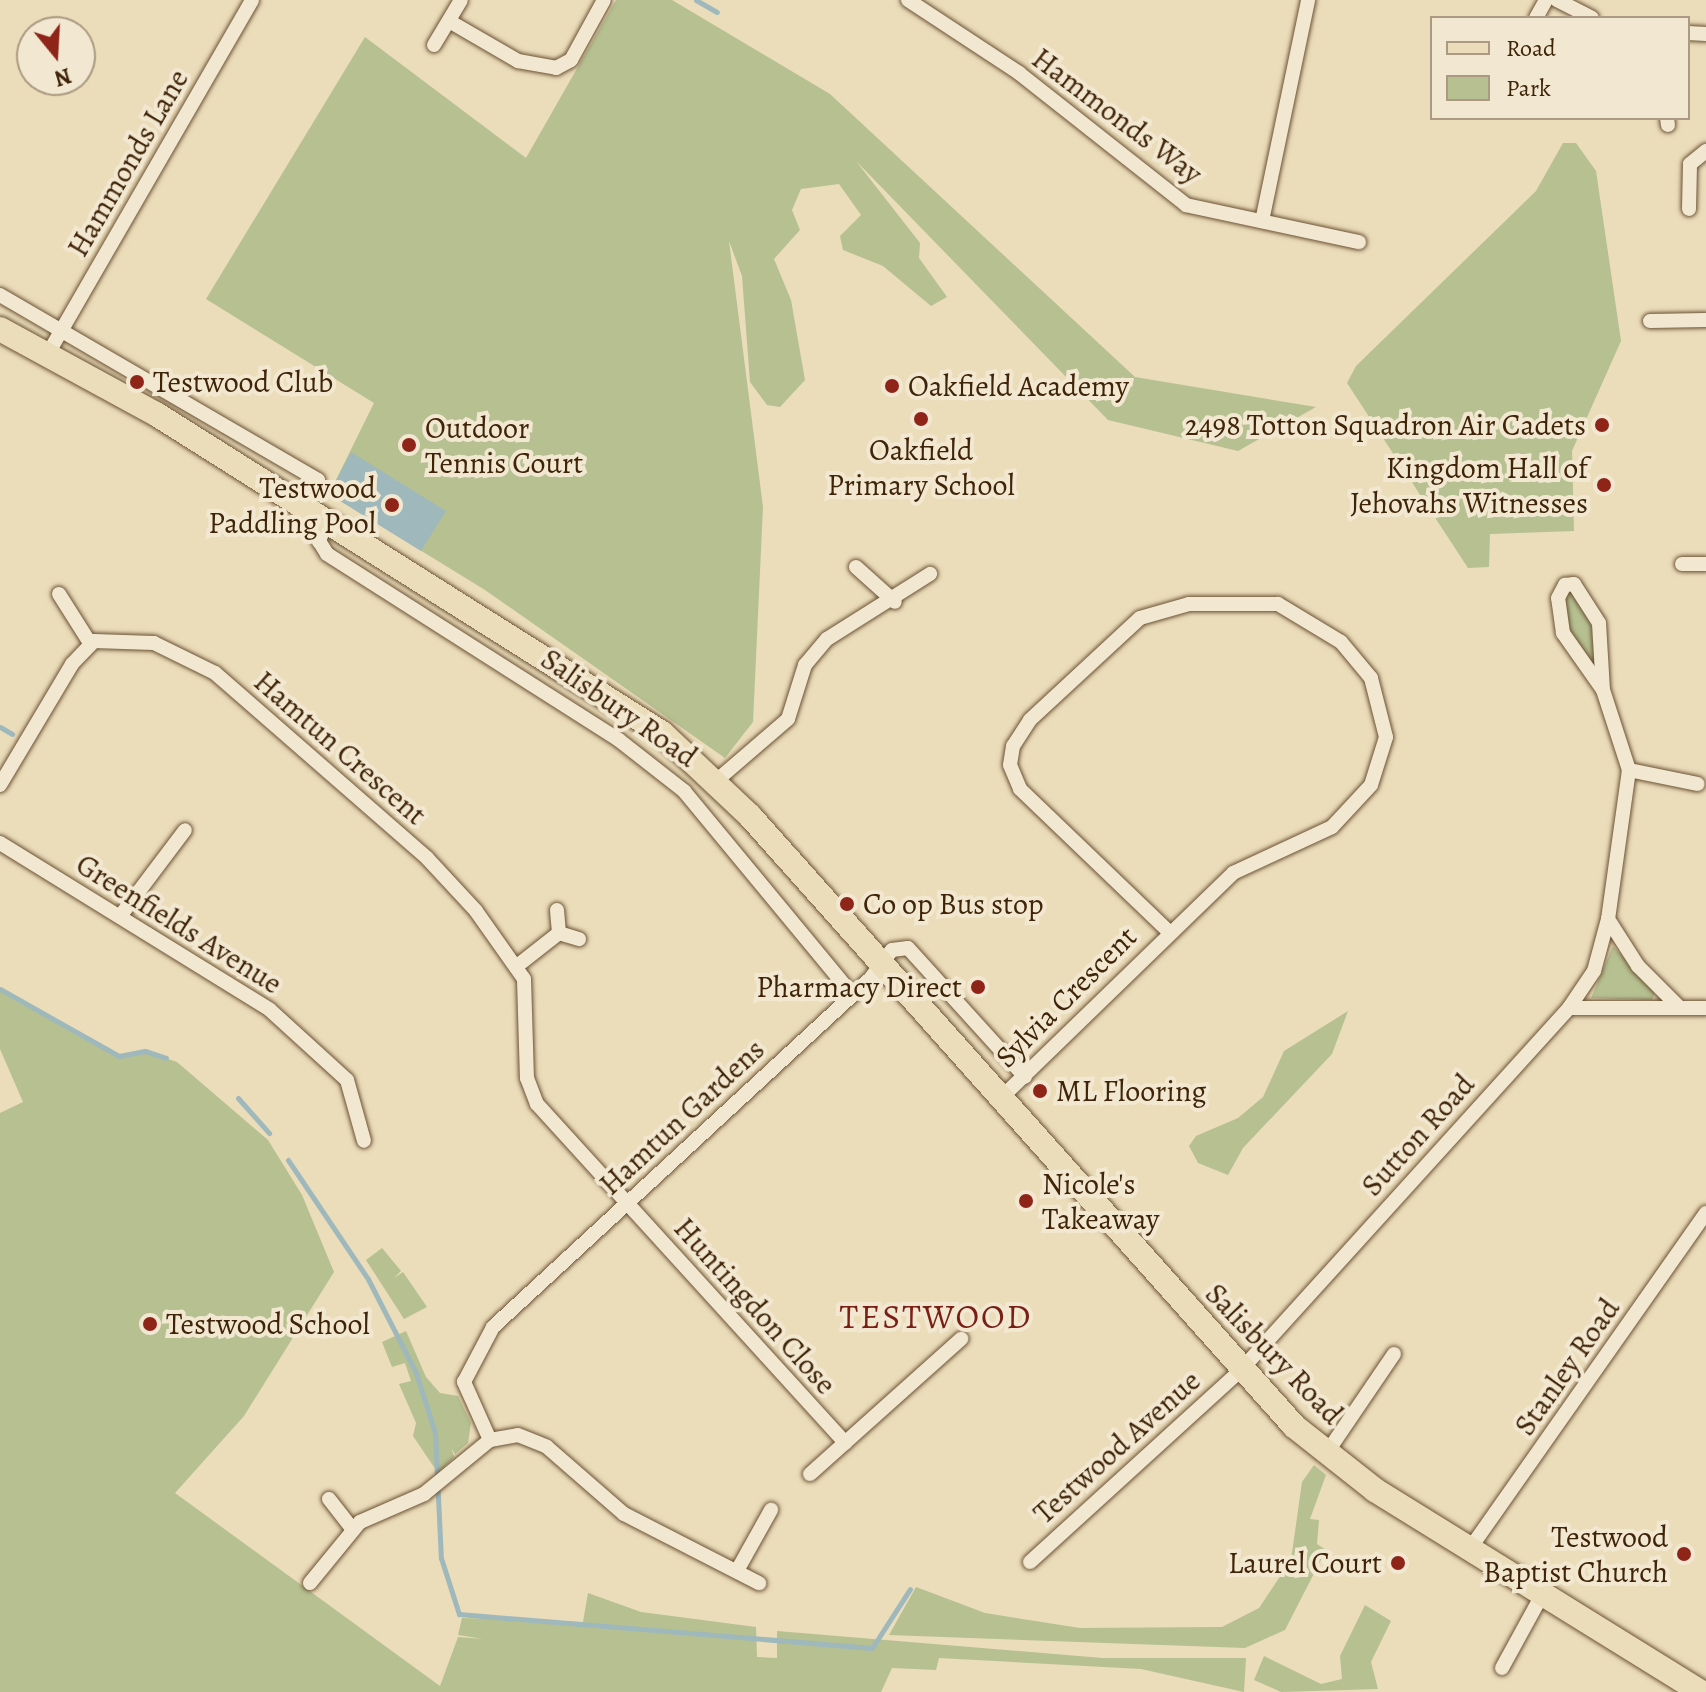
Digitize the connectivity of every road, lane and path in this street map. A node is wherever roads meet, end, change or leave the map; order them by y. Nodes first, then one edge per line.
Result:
1 (252, 0) edge
2 (461, 0) edge
3 (604, 0) edge
4 (908, 0) edge
5 (1308, 0) edge
6 (1557, 0) edge
7 (1588, 16) edge
8 (449, 21) junction
9 (434, 45) dead end
10 (1706, 151) edge
11 (1689, 209) dead end
12 (1262, 221) junction
13 (1359, 242) dead end
14 (0, 295) edge
15 (1706, 320) edge
16 (1650, 321) dead end
17 (63, 327) junction
18 (0, 329) edge
19 (49, 352) junction
20 (317, 515) junction
21 (1682, 564) dead end
22 (1706, 564) edge
23 (856, 567) dead end
24 (930, 574) dead end
25 (59, 594) dead end
26 (895, 602) junction
27 (90, 643) junction
28 (1603, 690) junction
29 (1629, 770) junction
30 (716, 781) junction
31 (1698, 784) dead end
32 (0, 785) edge
33 (185, 830) dead end
34 (0, 843) edge
35 (557, 910) dead end
36 (121, 915) junction
37 (1608, 919) junction
38 (1169, 932) junction
39 (559, 933) junction
40 (579, 939) dead end
41 (882, 965) junction
42 (517, 966) junction
43 (852, 994) junction
44 (1569, 1008) junction
45 (1680, 1008) junction
46 (1706, 1008) edge
47 (1025, 1077) junction
48 (1000, 1099) junction
49 (364, 1141) dead end
50 (628, 1203) junction
51 (1706, 1213) edge
52 (961, 1339) dead end
53 (1394, 1354) dead end
54 (1240, 1371) junction
55 (490, 1440) junction
56 (845, 1443) junction
57 (1326, 1454) junction
58 (810, 1474) dead end
59 (329, 1499) dead end
60 (771, 1510) dead end
61 (352, 1528) junction
62 (1469, 1550) junction
63 (1030, 1562) dead end
64 (738, 1569) junction
65 (310, 1583) dead end
66 (759, 1583) dead end
67 (1542, 1595) junction
68 (1502, 1668) dead end
69 (1706, 1680) edge
70 (1701, 1692) edge

1 - 17 street, Hammonds Lane
2 - 8 street
3 - 8 street
4 - 12 street, Hammonds Way
5 - 12 street
6 - 7 street
8 - 9 street
10 - 11 street
12 - 13 street, Hammonds Way
14 - 17 street, Salisbury Road
15 - 16 street
17 - 19 street, Hammonds Lane
17 - 20 street, Salisbury Road
18 - 19 main road, Salisbury Road
19 - 20 main road, Salisbury Road
20 - 30 main road, Salisbury Road
20 - 43 street, Salisbury Road
21 - 22 street
23 - 26 street
24 - 26 street
25 - 27 street
26 - 30 street
27 - 32 street
27 - 42 street, Hamtun Crescent
28 - 28 street
28 - 29 street
29 - 31 street
29 - 37 street, Sutton Road
30 - 41 main road, Salisbury Road
33 - 36 street
34 - 36 street, Greenfields Avenue
35 - 39 street
36 - 49 street, Greenfields Avenue
37 - 44 street, Sutton Road
37 - 45 street
38 - 38 street, Sylvia Crescent
38 - 47 street, Sylvia Crescent
39 - 40 street
39 - 42 street
41 - 43 street, Hamtun Gardens
41 - 47 street
41 - 48 main road, Salisbury Road
42 - 50 street, Hamtun Crescent
43 - 50 street, Hamtun Gardens
44 - 45 street
44 - 54 street, Sutton Road
45 - 46 street
47 - 48 street, Sylvia Crescent
48 - 54 main road, Salisbury Road
50 - 55 street, Hamtun Gardens
50 - 56 street, Huntingdon Close
51 - 62 street, Stanley Road
52 - 56 street
53 - 57 street
54 - 57 main road, Salisbury Road
54 - 63 street, Testwood Avenue
55 - 61 street
55 - 64 street
56 - 58 street
57 - 62 main road, Salisbury Road
59 - 61 street
60 - 64 street
61 - 65 street
62 - 67 main road, Salisbury Road
64 - 66 street
67 - 68 street
67 - 70 main road, Salisbury Road
69 - 70 street

